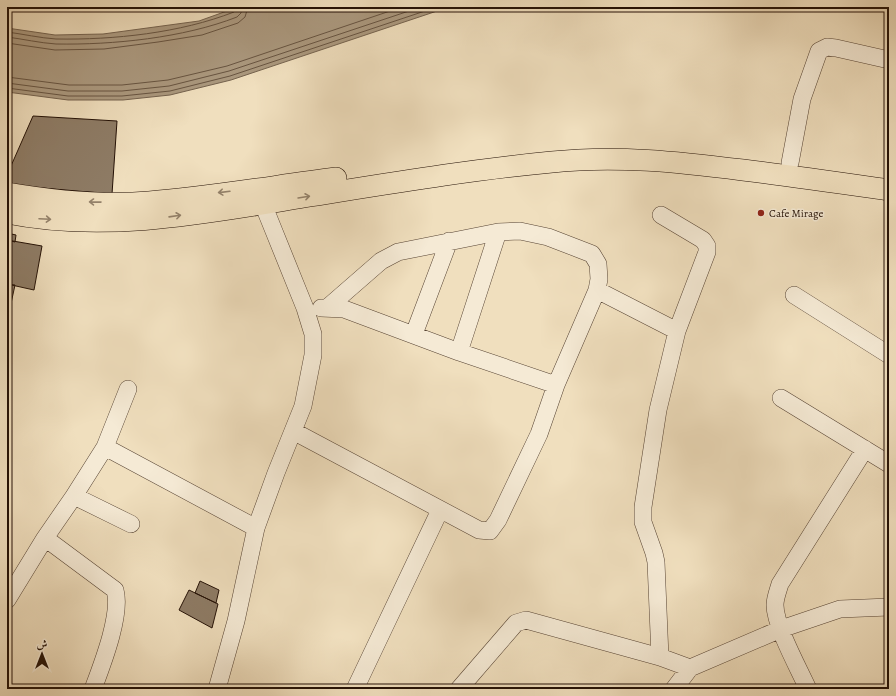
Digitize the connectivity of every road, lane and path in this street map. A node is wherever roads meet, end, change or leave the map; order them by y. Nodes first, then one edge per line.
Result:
1 (889, 60) edge
2 (790, 164) junction
3 (889, 178) edge
4 (889, 190) edge
5 (7, 193) edge
6 (260, 196) junction
7 (7, 213) edge
8 (661, 215) dead end
9 (498, 232) junction
10 (449, 241) junction
11 (596, 290) junction
12 (794, 294) dead end
13 (305, 308) junction
14 (327, 308) junction
15 (677, 331) junction
16 (414, 334) junction
17 (459, 352) junction
18 (889, 354) edge
19 (556, 385) junction
20 (128, 389) dead end
21 (781, 398) dead end
22 (292, 431) junction
23 (104, 447) junction
24 (865, 449) junction
25 (889, 464) edge
26 (74, 496) junction
27 (440, 510) junction
28 (131, 524) dead end
29 (256, 528) junction
30 (45, 538) junction
31 (7, 600) edge
32 (889, 607) edge
33 (781, 629) junction
34 (660, 657) junction
35 (690, 668) junction
36 (93, 689) edge
37 (217, 689) edge
38 (355, 689) edge
39 (460, 689) edge
40 (674, 689) edge
41 (808, 689) edge

1 - 2 street
2 - 3 main road
2 - 6 main road
6 -> 4 main road
6 -> 5 main road
7 -> 6 main road
6 - 13 street
8 - 15 street
9 - 10 street
9 - 11 street
9 - 17 street
10 - 14 street
10 - 16 street
11 - 15 street
11 - 19 street
12 - 18 street
13 - 14 street
13 - 22 street
14 - 16 street
15 - 34 street
16 - 17 street
17 - 19 street
19 - 27 street
20 - 23 street
21 - 24 street
22 - 27 street
22 - 29 street
23 - 26 street
23 - 29 street
24 - 25 street
24 - 33 street
26 - 28 street
26 - 30 street
27 - 38 street
29 - 37 street
30 - 31 street
30 - 36 street
32 - 33 street
33 - 35 street
33 - 41 street
34 - 35 street
34 - 39 street
35 - 40 street

